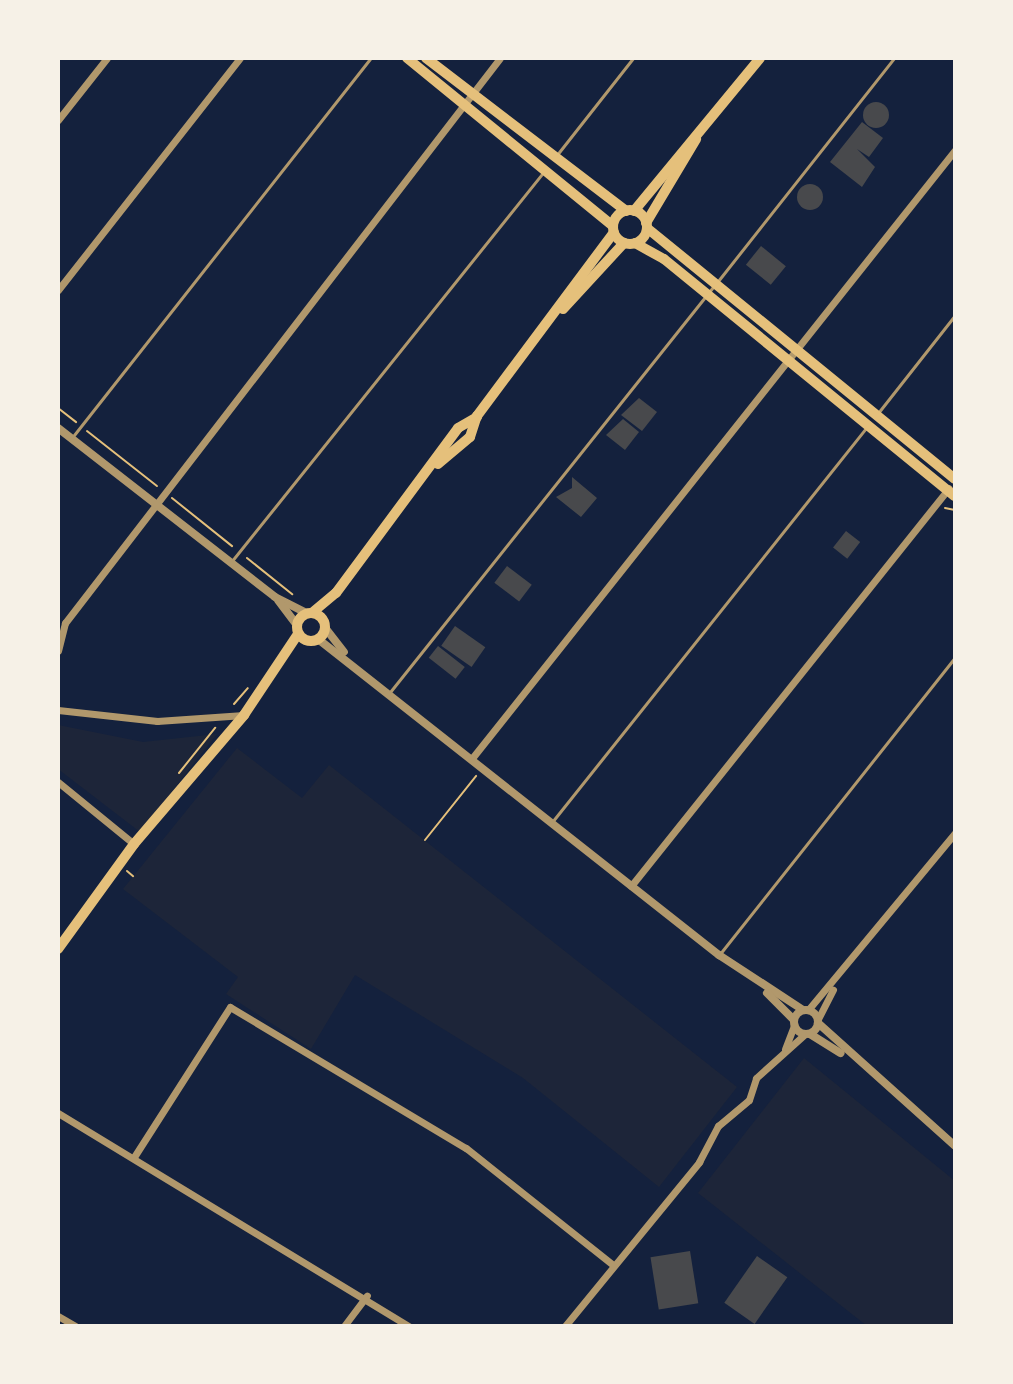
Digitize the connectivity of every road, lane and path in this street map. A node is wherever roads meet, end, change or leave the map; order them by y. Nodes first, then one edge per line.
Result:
1 (107, 58) edge
2 (240, 58) edge
3 (371, 58) edge
4 (407, 58) edge
5 (426, 58) edge
6 (500, 58) edge
7 (633, 58) edge
8 (760, 58) edge
9 (894, 58) edge
10 (468, 99) junction
11 (58, 120) edge
12 (697, 137) junction
13 (955, 150) edge
14 (553, 158) junction
15 (546, 169) junction
16 (630, 211) junction
17 (646, 225) junction
18 (614, 229) junction
19 (630, 243) junction
20 (58, 290) edge
21 (711, 290) junction
22 (558, 313) junction
23 (955, 315) edge
24 (791, 355) junction
25 (58, 408) edge
26 (872, 420) junction
27 (81, 426) junction
28 (58, 428) edge
29 (71, 439) junction
30 (953, 486) edge
31 (165, 492) junction
32 (155, 505) junction
33 (239, 552) junction
34 (231, 562) junction
35 (336, 593) junction
36 (275, 597) junction
37 (296, 607) junction
38 (310, 612) junction
39 (326, 626) junction
40 (297, 629) junction
41 (313, 640) junction
42 (58, 651) edge
43 (347, 656) junction
44 (955, 657) edge
45 (286, 659) junction
46 (253, 681) dead end
47 (390, 692) junction
48 (58, 710) edge
49 (227, 714) junction
50 (244, 715) junction
51 (473, 757) junction
52 (484, 765) junction
53 (177, 775) dead end
54 (58, 782) edge
55 (552, 822) junction
56 (955, 833) edge
57 (425, 840) dead end
58 (134, 844) junction
59 (121, 866) junction
60 (133, 876) dead end
61 (631, 886) junction
62 (58, 949) edge
63 (719, 955) junction
64 (838, 981) junction
65 (761, 987) junction
66 (806, 1010) junction
67 (818, 1021) junction
68 (794, 1023) junction
69 (808, 1034) junction
70 (785, 1051) junction
71 (848, 1057) junction
72 (58, 1113) edge
73 (955, 1146) edge
74 (134, 1157) junction
75 (613, 1265) junction
76 (367, 1296) junction
77 (58, 1316) edge
78 (75, 1326) edge
79 (344, 1326) edge
80 (409, 1326) edge
81 (565, 1326) edge

1 - 11 street
2 - 20 street
3 - 27 lane
4 - 10 main road
5 - 10 main road
6 - 10 street
7 - 14 lane
8 - 12 main road
9 - 21 lane
10 - 14 main road
10 - 15 main road
10 - 31 street
12 - 16 main road
12 - 17 main road
13 - 24 street
14 - 16 main road
15 - 18 main road
15 - 33 lane
16 - 17 main road
16 - 18 main road
17 - 19 main road
17 - 21 main road
18 - 19 main road
18 - 22 main road
19 - 21 main road
19 - 22 main road
21 - 24 main road
21 - 47 lane
22 - 35 main road
23 - 26 lane
24 - 26 main road
24 - 51 street
25 - 27 path
26 - 30 main road
26 - 55 lane
27 - 29 lane
27 - 31 path
28 - 29 street
29 - 32 street
30 - 61 street
31 - 32 street
31 - 33 path
32 - 34 street
32 - 42 street
33 - 34 lane
33 - 37 path
34 - 36 street
35 - 38 main road
35 - 39 main road
36 - 37 street
36 - 40 street
37 - 38 street
38 - 39 main road
38 - 40 main road
39 - 41 main road
39 - 43 street
40 - 41 main road
40 - 45 main road
41 - 43 street
41 - 45 main road
43 - 47 street
44 - 63 lane
45 - 50 main road
46 - 49 path
47 - 51 street
48 - 49 street
49 - 50 street
49 - 53 path
50 - 58 main road
51 - 52 street
52 - 55 street
52 - 57 path
54 - 58 street
55 - 61 street
56 - 64 street
58 - 59 main road
59 - 60 path
59 - 62 main road
61 - 63 street
63 - 65 street
64 - 66 street
64 - 67 street
65 - 66 street
65 - 68 street
66 - 67 street
66 - 68 street
67 - 69 street
67 - 71 street
68 - 69 street
68 - 70 street
69 - 70 street
69 - 71 street
70 - 75 street
71 - 73 street
72 - 74 street
74 - 75 street
74 - 76 street
75 - 81 street
76 - 79 street
76 - 80 street
77 - 78 street

